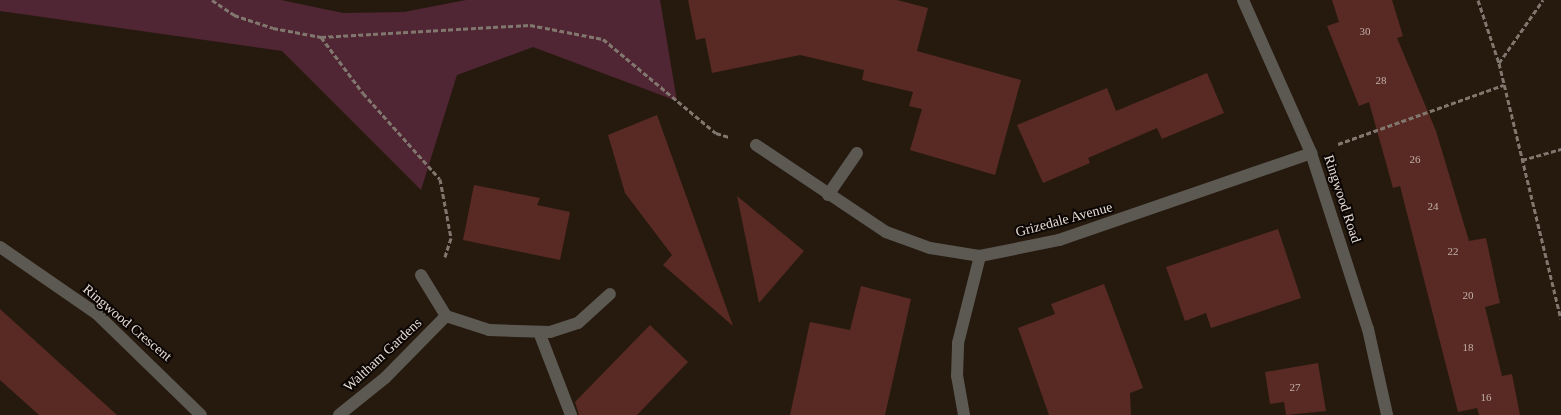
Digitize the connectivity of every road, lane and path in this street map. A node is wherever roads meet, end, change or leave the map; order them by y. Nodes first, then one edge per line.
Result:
1 (212, 0) edge
2 (1243, 0) edge
3 (1478, 0) edge
4 (1544, 0) edge
5 (321, 37) junction
6 (1499, 63) junction
7 (1504, 85) junction
8 (756, 145) joint
9 (1561, 149) edge
10 (857, 153) dead end
11 (1311, 153) junction
12 (1522, 160) junction
13 (828, 195) junction
14 (0, 247) edge
15 (980, 256) junction
16 (421, 275) dead end
17 (610, 294) dead end
18 (433, 298) junction
19 (446, 316) junction
20 (1561, 319) edge
21 (539, 332) junction
22 (201, 415) edge
23 (339, 415) edge
24 (571, 415) edge
25 (964, 415) edge
26 (1387, 415) edge

1 - 5 path
2 - 11 street, Ringwood Road
3 - 6 path
4 - 6 path
5 - 8 path
5 - 18 path
6 - 7 path
7 - 11 path
7 - 12 path
8 - 13 street, Grizedale Avenue
9 - 12 path
10 - 13 street
11 - 15 street, Grizedale Avenue
11 - 26 street, Ringwood Road
12 - 20 path
13 - 15 street, Grizedale Avenue
14 - 22 street, Ringwood Crescent
15 - 25 street
16 - 18 street
17 - 21 street
18 - 19 street
19 - 21 street
19 - 23 street, Waltham Gardens
21 - 24 street

